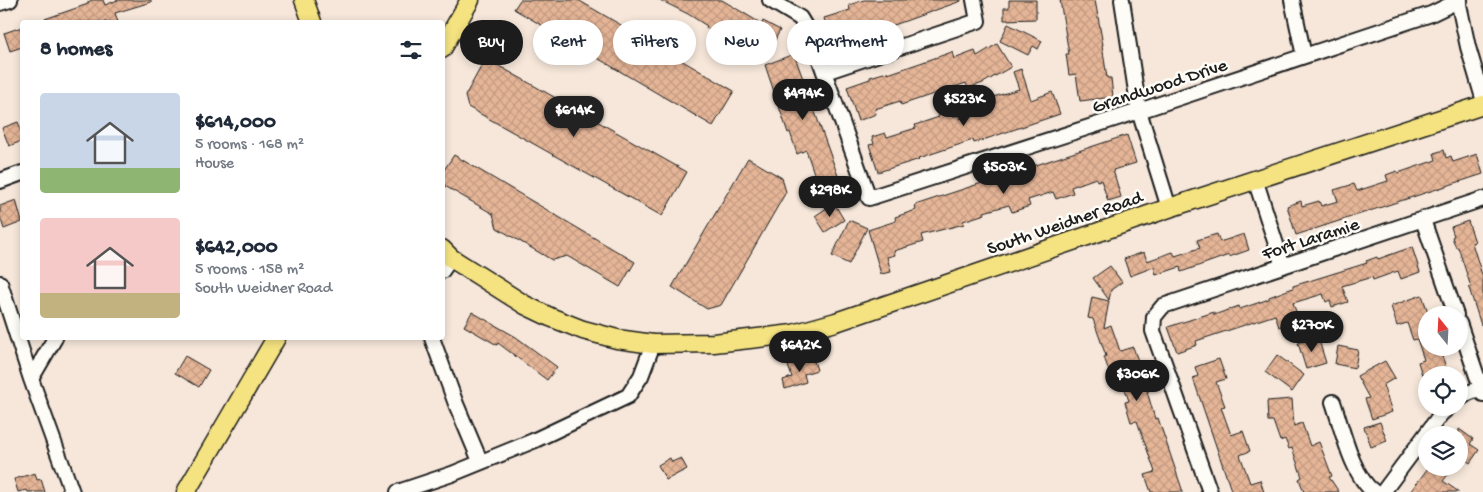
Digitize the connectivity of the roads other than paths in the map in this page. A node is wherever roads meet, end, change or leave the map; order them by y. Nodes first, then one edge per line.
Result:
1 (10, 0) edge
2 (304, 0) edge
3 (470, 0) edge
4 (770, 0) edge
5 (974, 0) edge
6 (1122, 0) edge
7 (1292, 0) edge
8 (1459, 0) edge
9 (0, 3) edge
10 (311, 20) edge
11 (445, 44) edge
12 (1304, 56) junction
13 (825, 72) junction
14 (1483, 98) edge
15 (1483, 105) edge
16 (1139, 111) junction
17 (20, 174) edge
18 (1255, 180) junction
19 (0, 181) edge
20 (1483, 199) edge
21 (1169, 208) junction
22 (1423, 220) junction
23 (445, 259) edge
24 (1283, 266) junction
25 (0, 283) edge
26 (1453, 306) edge
27 (54, 340) edge
28 (275, 340) edge
29 (433, 340) edge
30 (653, 344) junction
31 (1468, 350) edge
32 (31, 379) junction
33 (1482, 391) edge
34 (1468, 393) edge
35 (1333, 402) dead end
36 (1440, 416) edge
37 (480, 461) junction
38 (72, 492) edge
39 (186, 492) edge
40 (398, 492) edge
41 (1210, 492) edge
42 (1374, 492) edge
43 (1383, 492) edge

1 - 9 street
2 - 10 main road
3 - 11 main road
4 - 13 street
5 - 13 street
6 - 16 street
7 - 12 street
8 - 12 street, Grandwood Drive
8 - 14 street
12 - 16 street, Grandwood Drive
13 - 16 street, Grandwood Drive
15 - 18 main road, South Weidner Road
16 - 21 street
17 - 19 street
18 - 21 main road, South Weidner Road
18 - 24 street
20 - 22 street, Fort Laramie
21 - 30 main road, South Weidner Road
22 - 24 street, Fort Laramie
22 - 26 street
23 - 30 main road, South Weidner Road
24 - 41 street, Fort Laramie
25 - 32 street
27 - 32 street
28 - 39 main road
29 - 37 street
30 - 37 street
31 - 33 street
32 - 38 street
33 - 34 street
35 - 42 street
36 - 43 street
37 - 40 street

